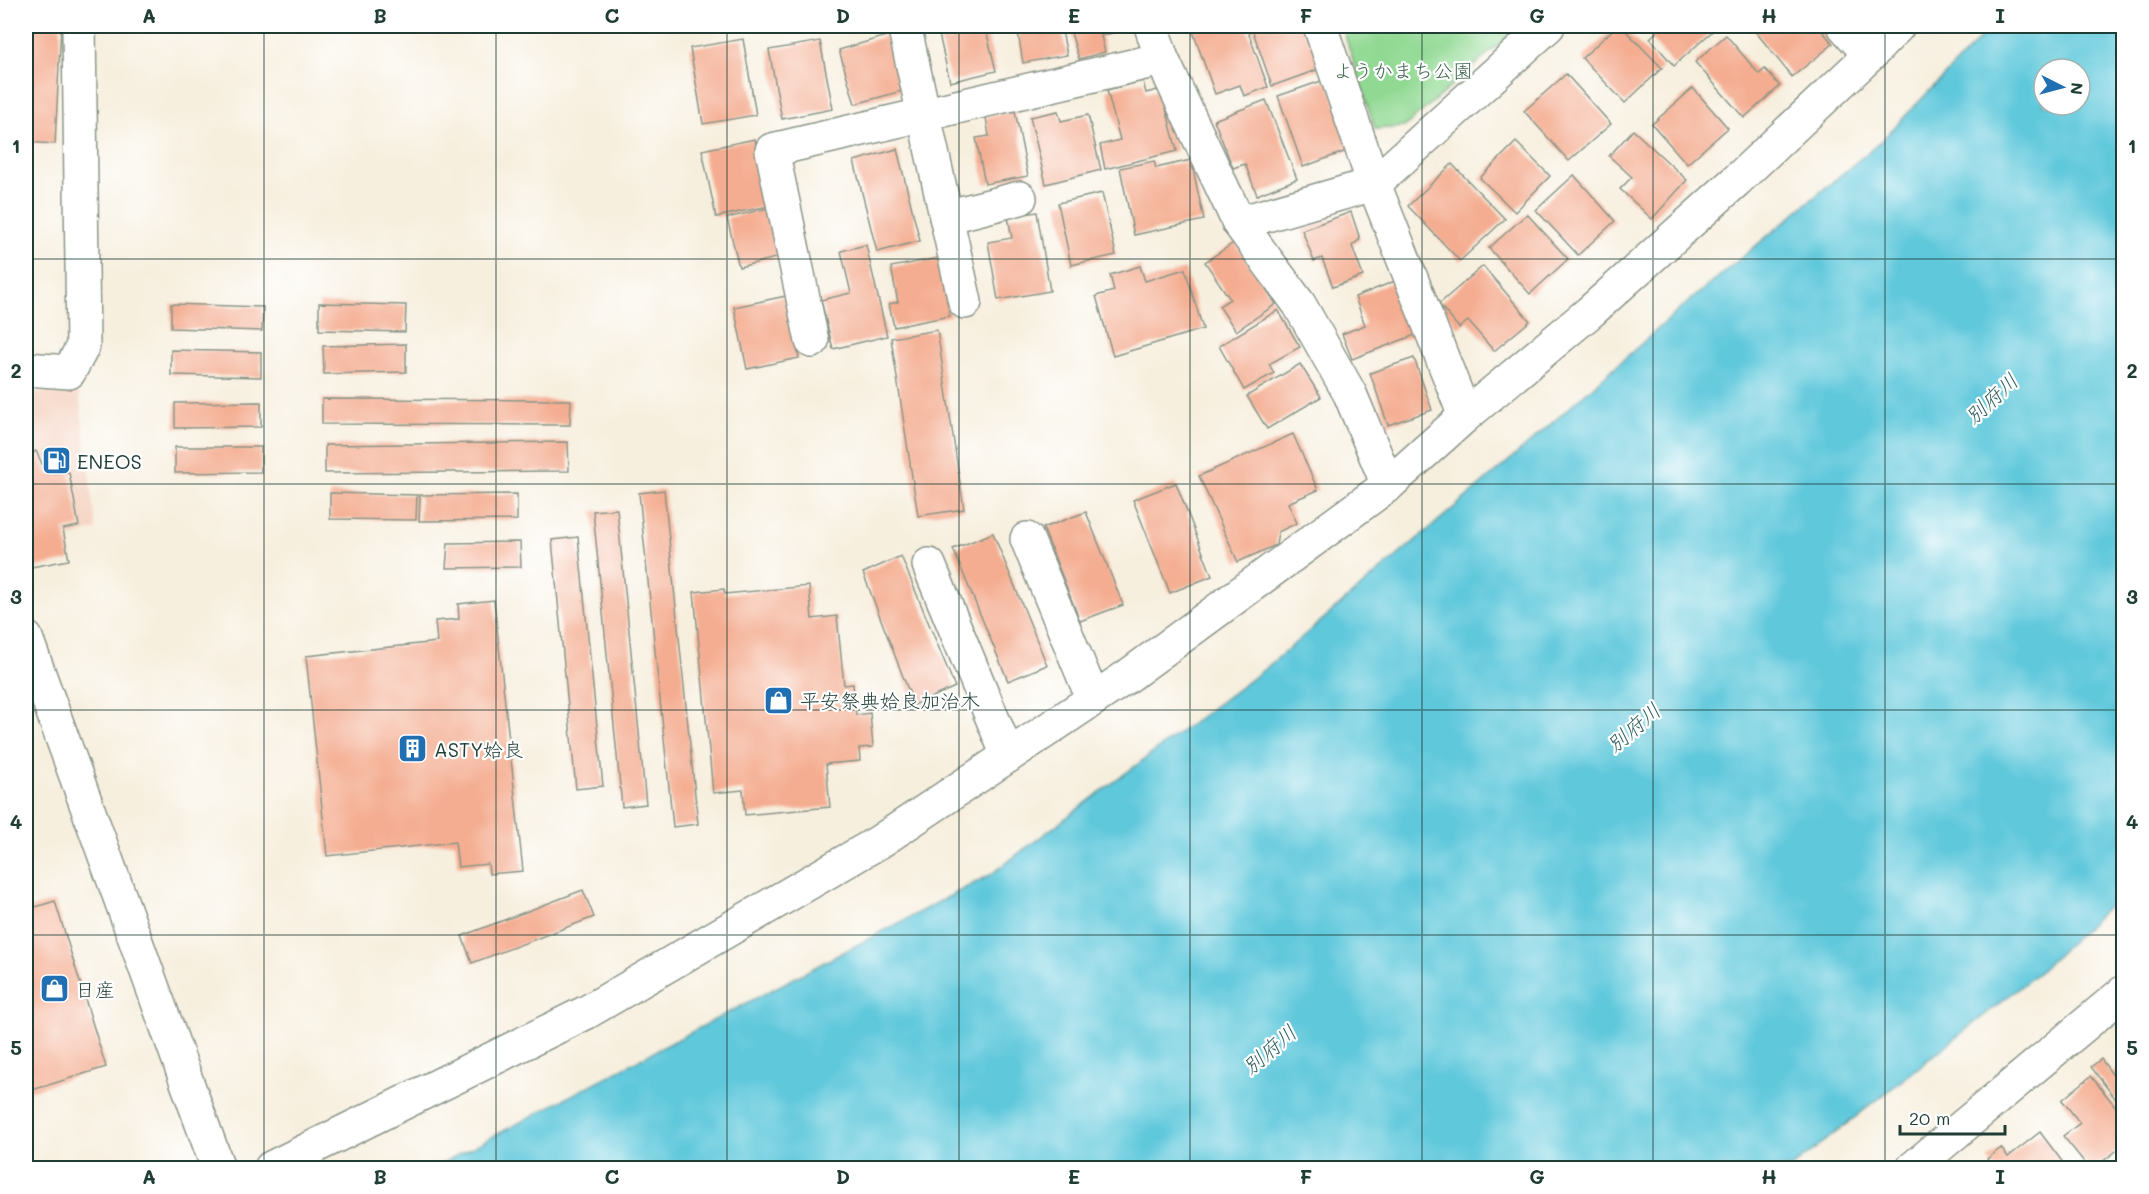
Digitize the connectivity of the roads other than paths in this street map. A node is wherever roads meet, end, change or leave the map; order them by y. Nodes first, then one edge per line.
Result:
1 (79, 26) edge
2 (1151, 26) edge
3 (1320, 26) edge
4 (1547, 26) edge
5 (1844, 26) edge
6 (1898, 26) edge
7 (906, 34) dead end
8 (1870, 55) junction
9 (1162, 59) junction
10 (923, 115) junction
11 (1374, 184) junction
12 (1020, 198) dead end
13 (946, 217) junction
14 (1239, 223) junction
15 (965, 302) dead end
16 (812, 341) dead end
17 (26, 369) edge
18 (1465, 416) junction
19 (1388, 485) junction
20 (1027, 539) dead end
21 (930, 565) dead end
22 (26, 639) edge
23 (1093, 699) junction
24 (1008, 756) junction
25 (2124, 992) edge
26 (218, 1168) edge
27 (271, 1168) edge
28 (1913, 1168) edge

1 - 17 street
2 - 9 street
3 - 11 street
4 - 11 street
5 - 8 street
6 - 8 street
7 - 10 street
8 - 18 street
9 - 10 street
9 - 14 street
10 - 13 street
10 - 16 street
11 - 14 street
11 - 18 street
12 - 13 street
13 - 15 street
14 - 19 street
18 - 19 street
19 - 23 street
20 - 23 street
21 - 24 street
22 - 26 street
23 - 24 street
24 - 27 street
25 - 28 street

